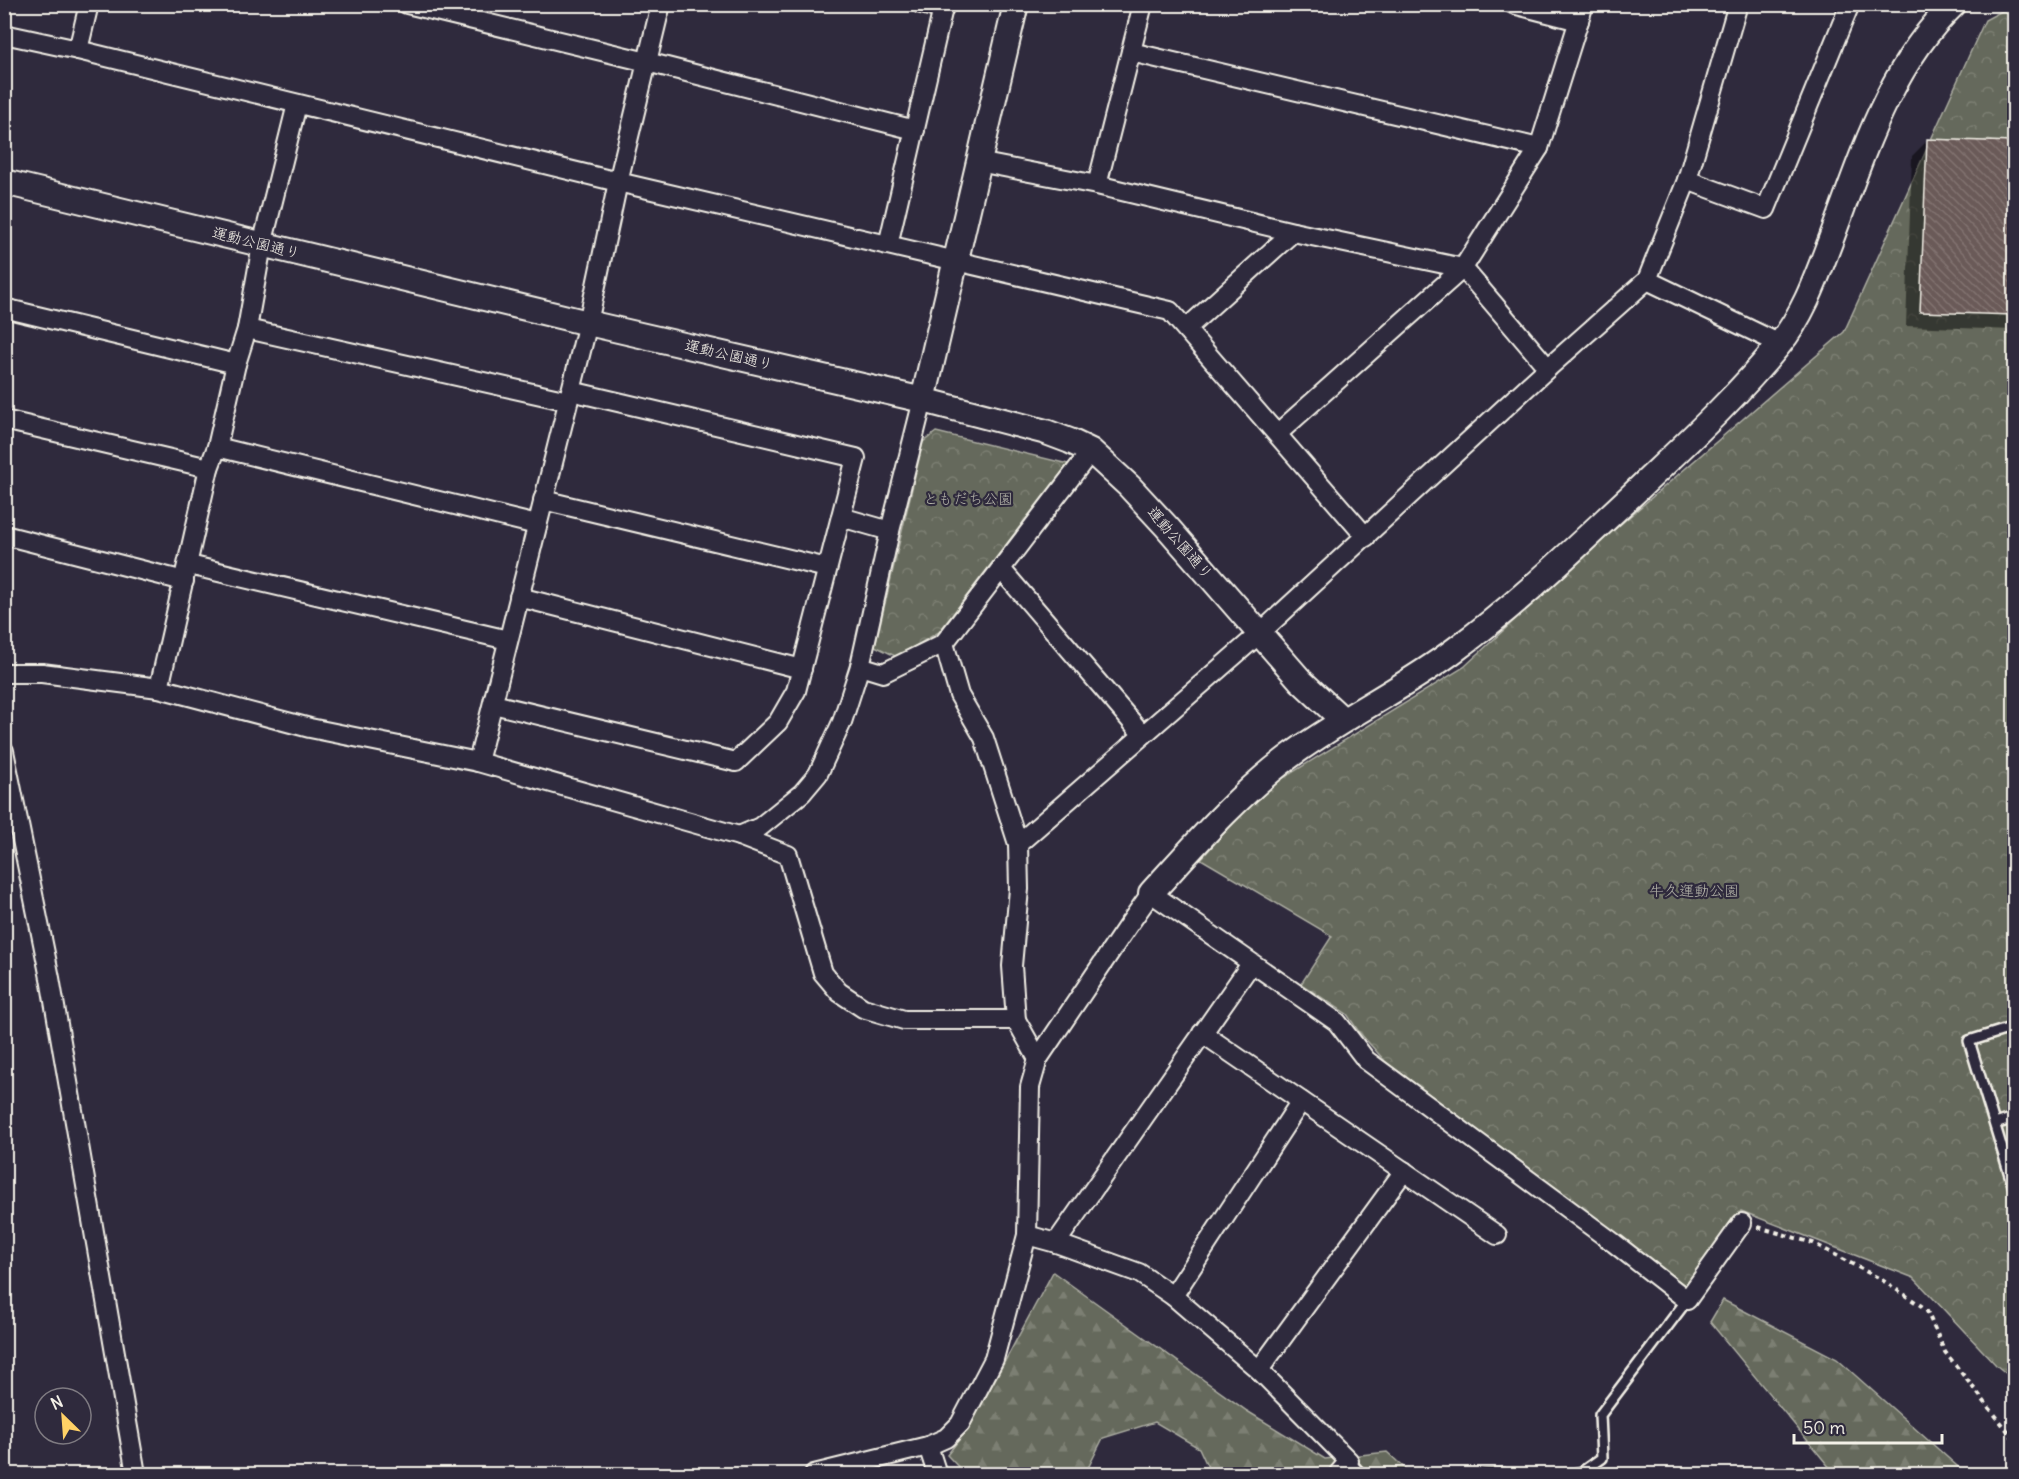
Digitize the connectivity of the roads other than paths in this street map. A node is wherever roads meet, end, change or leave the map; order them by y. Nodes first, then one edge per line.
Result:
1 (89, 4) edge
2 (407, 4) edge
3 (661, 4) edge
4 (921, 4) edge
5 (1016, 4) edge
6 (1143, 4) edge
7 (1513, 4) edge
8 (1738, 4) edge
9 (1850, 4) edge
10 (1954, 4) edge
11 (943, 7) edge
12 (1581, 13) edge
13 (4, 34) edge
14 (78, 50) junction
15 (1131, 52) junction
16 (647, 62) junction
17 (297, 104) junction
18 (915, 130) junction
19 (1539, 148) junction
20 (978, 162) junction
21 (1687, 180) junction
22 (4, 182) edge
23 (618, 182) junction
24 (1097, 185) junction
25 (1293, 232) junction
26 (262, 245) junction
27 (888, 245) junction
28 (955, 261) junction
29 (1463, 268) junction
30 (1647, 280) junction
31 (4, 308) edge
32 (588, 323) junction
33 (247, 328) junction
34 (1187, 328) junction
35 (1780, 344) junction
36 (236, 364) junction
37 (1548, 368) junction
38 (569, 396) junction
39 (923, 400) junction
40 (4, 420) edge
41 (1277, 434) junction
42 (217, 447) junction
43 (1091, 452) junction
44 (209, 468) junction
45 (543, 500) junction
46 (841, 517) junction
47 (537, 525) junction
48 (890, 531) junction
49 (4, 535) edge
50 (1366, 537) junction
51 (828, 568) junction
52 (1001, 569) junction
53 (187, 573) junction
54 (519, 597) junction
55 (1259, 634) junction
56 (508, 640) junction
57 (944, 643) junction
58 (860, 666) junction
59 (802, 669) junction
60 (4, 672) edge
61 (159, 688) junction
62 (493, 704) junction
63 (1343, 720) junction
64 (1143, 735) junction
65 (4, 751) edge
66 (478, 762) junction
67 (739, 836) junction
68 (1018, 844) junction
69 (1151, 893) junction
70 (1251, 964) junction
71 (1016, 1020) junction
72 (2014, 1027) edge
73 (1202, 1033) junction
74 (1038, 1059) junction
75 (1301, 1101) junction
76 (2014, 1118) edge
77 (1995, 1124) junction
78 (1404, 1171) junction
79 (2014, 1188) edge
80 (1742, 1223) road end
81 (1027, 1235) junction
82 (1497, 1235) dead end
83 (1056, 1243) junction
84 (1173, 1296) junction
85 (1687, 1300) junction
86 (1259, 1370) junction
87 (927, 1446) junction
88 (1349, 1470) edge
89 (136, 1474) edge
90 (814, 1474) edge
91 (937, 1474) edge
92 (1574, 1474) edge

1 - 14 street
2 - 16 street
3 - 16 street
4 - 11 street
5 - 20 street
6 - 15 street
7 - 12 street
8 - 21 street
9 - 21 street
10 - 35 street
11 - 18 street
12 - 19 street
13 - 14 street
14 - 17 street
15 - 19 street
15 - 24 street
16 - 18 street
16 - 23 street
17 - 23 street
17 - 26 street
18 - 27 street
19 - 29 street
20 - 24 street
20 - 28 street
21 - 30 street
22 - 26 street, 運動公園通り
23 - 27 street
23 - 32 street
24 - 25 street
25 - 29 street
25 - 34 street
26 - 32 street, 運動公園通り
26 - 33 street
27 - 28 street
28 - 34 street
28 - 39 street
29 - 37 street
29 - 41 street
30 - 35 street
30 - 37 street
31 - 36 street
32 - 38 street
32 - 39 street, 運動公園通り
33 - 36 street
33 - 38 street
34 - 41 street
35 - 63 street
36 - 42 street
37 - 50 street
38 - 45 street
38 - 46 street
39 - 43 street, 運動公園通り
39 - 48 street
40 - 44 street
41 - 50 street
42 - 44 street
42 - 47 street
43 - 52 street
43 - 55 street, 運動公園通り
44 - 53 street
45 - 47 street
45 - 51 street
46 - 48 street
46 - 51 street
47 - 54 street
48 - 58 street
49 - 53 street
50 - 55 street
51 - 59 street
52 - 57 street
52 - 64 street
53 - 56 street
53 - 61 street
54 - 56 street
54 - 59 street
55 - 63 street, 運動公園通り
55 - 64 street
56 - 62 street
57 - 58 street
57 - 68 street
58 - 67 street
59 - 62 street
60 - 61 street
61 - 66 street
62 - 66 street
63 - 69 street
64 - 68 street
65 - 89 street
66 - 67 street
67 - 71 street
68 - 71 street
69 - 70 street
69 - 74 street
70 - 73 street
70 - 85 street
71 - 74 street
72 - 77 lane
73 - 75 street
73 - 83 street
74 - 81 street
75 - 78 street
75 - 84 street
76 - 77 lane
77 - 79 lane
78 - 82 street
78 - 86 street
80 - 85 street
81 - 83 street
81 - 87 street
83 - 84 street
84 - 86 street
85 - 92 lane
86 - 88 street
87 - 90 street
87 - 91 street

